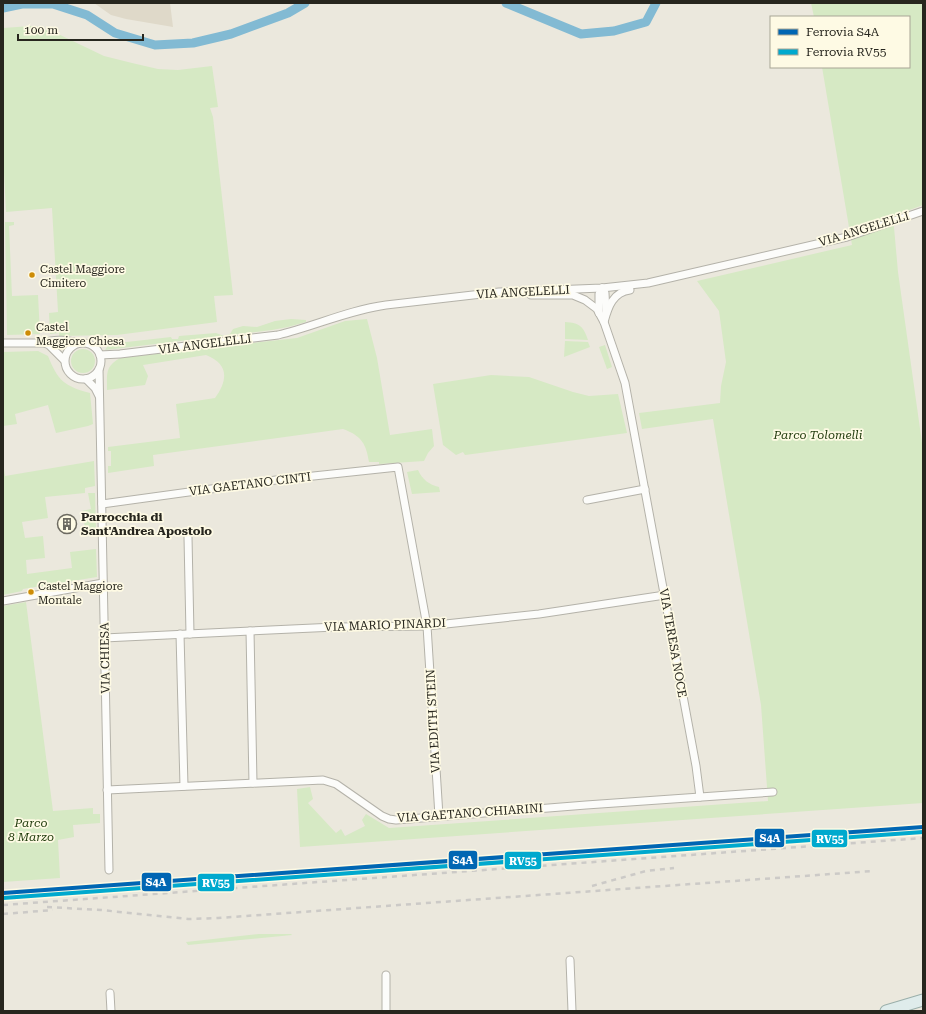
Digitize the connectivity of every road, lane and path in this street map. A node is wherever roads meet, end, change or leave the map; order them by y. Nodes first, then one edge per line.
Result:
1 (923, 211) edge
2 (666, 278) junction
3 (602, 288) junction
4 (507, 292) junction
5 (603, 314) junction
6 (3, 343) edge
7 (45, 343) junction
8 (80, 343) junction
9 (120, 354) junction
10 (100, 355) junction
11 (64, 360) junction
12 (100, 366) junction
13 (86, 379) junction
14 (100, 398) junction
15 (645, 489) junction
16 (587, 500) dead end
17 (102, 504) junction
18 (188, 537) dead end
19 (103, 583) junction
20 (665, 595) junction
21 (3, 601) edge
22 (427, 626) junction
23 (250, 631) junction
24 (180, 634) junction
25 (190, 634) junction
26 (104, 638) junction
27 (253, 783) junction
28 (184, 786) junction
29 (107, 790) junction
30 (773, 792) dead end
31 (700, 797) junction
32 (439, 816) junction
33 (109, 870) dead end
34 (570, 960) dead end
35 (386, 975) dead end
36 (110, 993) dead end
37 (923, 1000) edge
38 (111, 1011) edge
39 (386, 1011) edge
40 (572, 1011) edge
41 (886, 1011) edge

1 - 2 street, VIA ANGELELLI
2 - 3 street, VIA ANGELELLI
2 - 5 street
3 - 4 street, VIA ANGELELLI
3 - 5 street, VIA TERESA NOCE
4 - 5 street
4 - 9 street, VIA ANGELELLI
5 - 15 street, VIA TERESA NOCE
6 - 7 street
7 - 8 street
7 - 11 street
8 - 10 street
8 - 11 street
9 - 10 street, VIA ANGELELLI
9 - 12 street, VIA ANGELELLI
10 - 12 street
11 - 13 street
12 - 13 street
12 - 14 street, VIA CHIESA
13 - 14 street
14 - 17 street, VIA CHIESA
15 - 16 street
15 - 20 street, VIA TERESA NOCE
17 - 19 street, VIA CHIESA
17 - 22 street, VIA GAETANO CINTI
18 - 25 street
19 - 21 street
19 - 26 street, VIA CHIESA
20 - 22 street, VIA MARIO PINARDI
20 - 31 street, VIA TERESA NOCE
22 - 23 street, VIA MARIO PINARDI
22 - 32 street, VIA EDITH STEIN
23 - 25 street, VIA MARIO PINARDI
23 - 27 street
24 - 25 street, VIA MARIO PINARDI
24 - 26 street, VIA MARIO PINARDI
24 - 28 street
26 - 29 street, VIA CHIESA
27 - 28 street, VIA GAETANO CHIARINI
27 - 32 street, VIA GAETANO CHIARINI
28 - 29 street, VIA GAETANO CHIARINI
29 - 33 street, VIA CHIESA
30 - 31 street, VIA GAETANO CHIARINI
31 - 32 street, VIA GAETANO CHIARINI
34 - 40 street
35 - 39 street
36 - 38 street
37 - 41 main road

